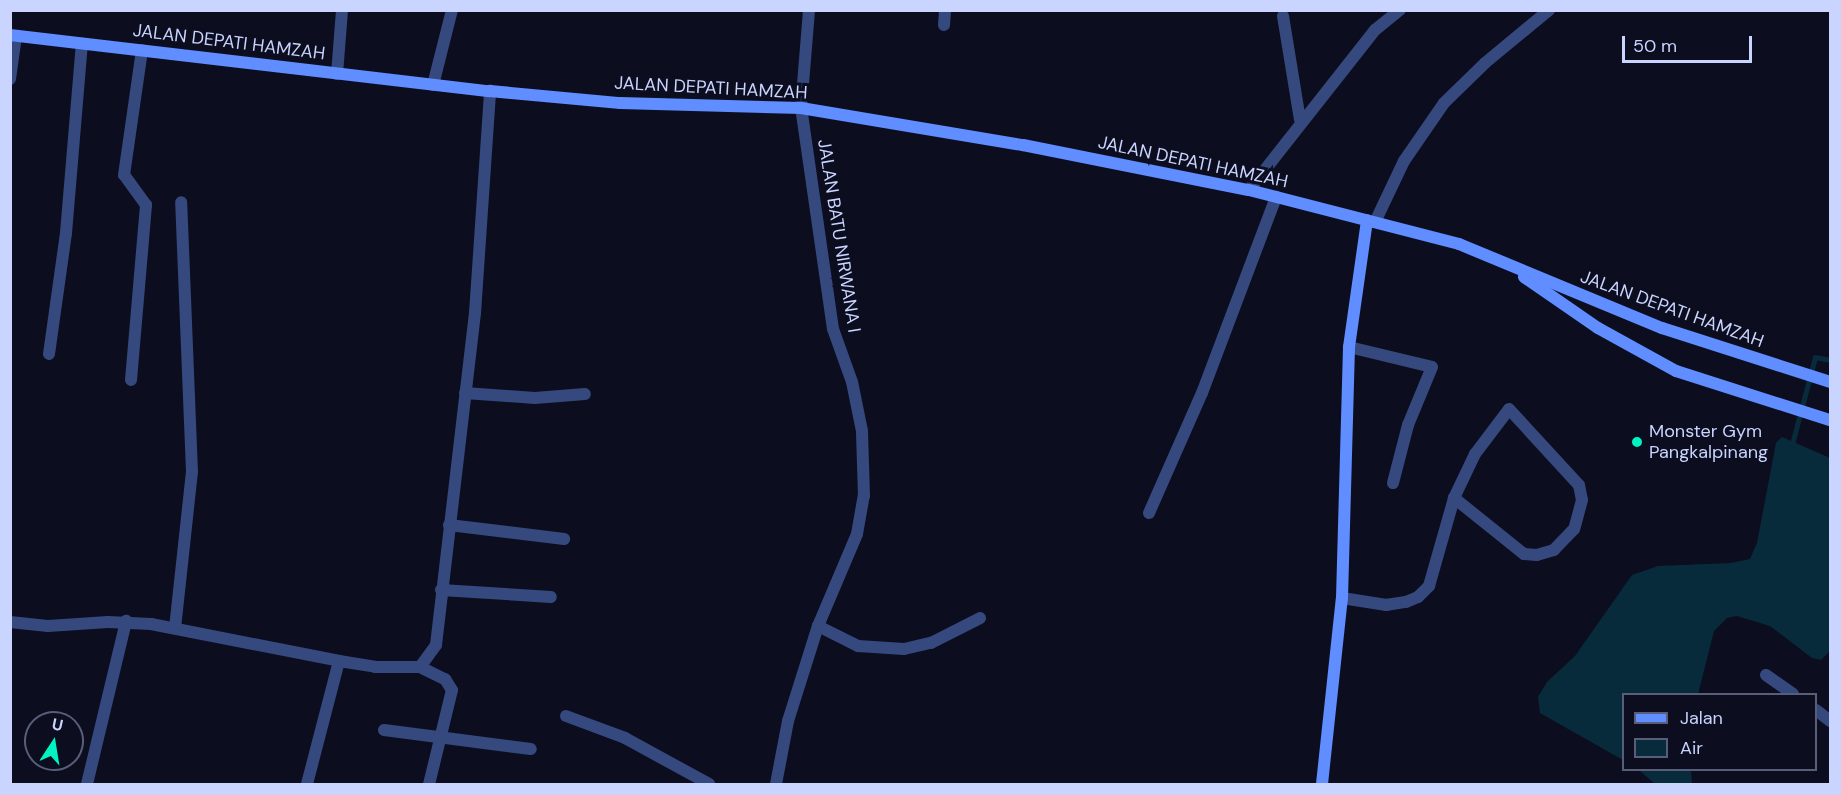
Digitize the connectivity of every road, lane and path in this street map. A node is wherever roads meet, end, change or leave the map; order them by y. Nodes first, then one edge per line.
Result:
1 (342, 10) edge
2 (452, 10) edge
3 (809, 10) edge
4 (945, 10) edge
5 (1400, 10) edge
6 (1549, 10) edge
7 (1283, 16) dead end
8 (944, 25) dead end
9 (13, 36) edge
10 (82, 44) junction
11 (142, 50) junction
12 (337, 74) junction
13 (10, 79) edge
14 (433, 85) junction
15 (490, 91) junction
16 (801, 108) junction
17 (1300, 120) junction
18 (1249, 190) junction
19 (1276, 197) junction
20 (181, 202) dead end
21 (1371, 221) junction
22 (1503, 262) junction
23 (1349, 347) junction
24 (49, 354) dead end
25 (130, 380) dead end
26 (1830, 382) edge
27 (465, 393) junction
28 (585, 394) dead end
29 (1828, 420) edge
30 (1393, 483) dead end
31 (1454, 498) junction
32 (1149, 513) dead end
33 (449, 525) junction
34 (564, 539) dead end
35 (441, 590) junction
36 (551, 597) dead end
37 (1342, 598) junction
38 (980, 618) dead end
39 (126, 621) junction
40 (10, 622) edge
41 (818, 626) junction
42 (175, 628) junction
43 (339, 661) junction
44 (420, 667) junction
45 (1766, 675) dead end
46 (1792, 693) edge
47 (1817, 711) edge
48 (566, 716) dead end
49 (1830, 721) edge
50 (384, 730) dead end
51 (441, 737) junction
52 (531, 749) dead end
53 (87, 784) edge
54 (307, 784) edge
55 (429, 784) edge
56 (709, 784) edge
57 (776, 784) edge
58 (1322, 784) edge

1 - 12 street
2 - 14 street
3 - 16 street, JALAN BATU NIRWANA I
4 - 8 street
5 - 17 street
6 - 21 street
7 - 17 street
9 - 10 main road, JALAN DEPATI HAMZAH
9 - 13 street
10 - 11 main road, JALAN DEPATI HAMZAH
10 - 24 street
11 - 12 main road, JALAN DEPATI HAMZAH
11 - 25 street
12 - 14 main road, JALAN DEPATI HAMZAH
14 - 15 main road, JALAN DEPATI HAMZAH
15 - 16 main road, JALAN DEPATI HAMZAH
15 - 27 street
16 - 18 main road, JALAN DEPATI HAMZAH
16 - 41 street, JALAN BATU NIRWANA I
17 - 18 street
18 - 19 main road, JALAN DEPATI HAMZAH
19 - 21 main road, JALAN DEPATI HAMZAH
19 - 32 street
20 - 42 street
21 - 22 main road, JALAN DEPATI HAMZAH
21 - 23 main road
22 - 26 main road, JALAN DEPATI HAMZAH
22 - 29 main road, JALAN DEPATI HAMZAH
23 - 30 street
23 - 37 main road
27 - 28 street
27 - 33 street
31 - 31 street
31 - 37 street
33 - 34 street
33 - 35 street
35 - 36 street
35 - 44 street
37 - 58 main road
38 - 41 street
39 - 40 street
39 - 42 street
39 - 53 street
41 - 57 street, JALAN BATU NIRWANA I
42 - 43 street
43 - 44 street
43 - 54 street
44 - 51 street
45 - 46 street
47 - 49 street
48 - 56 street
50 - 51 street
51 - 52 street
51 - 55 street

